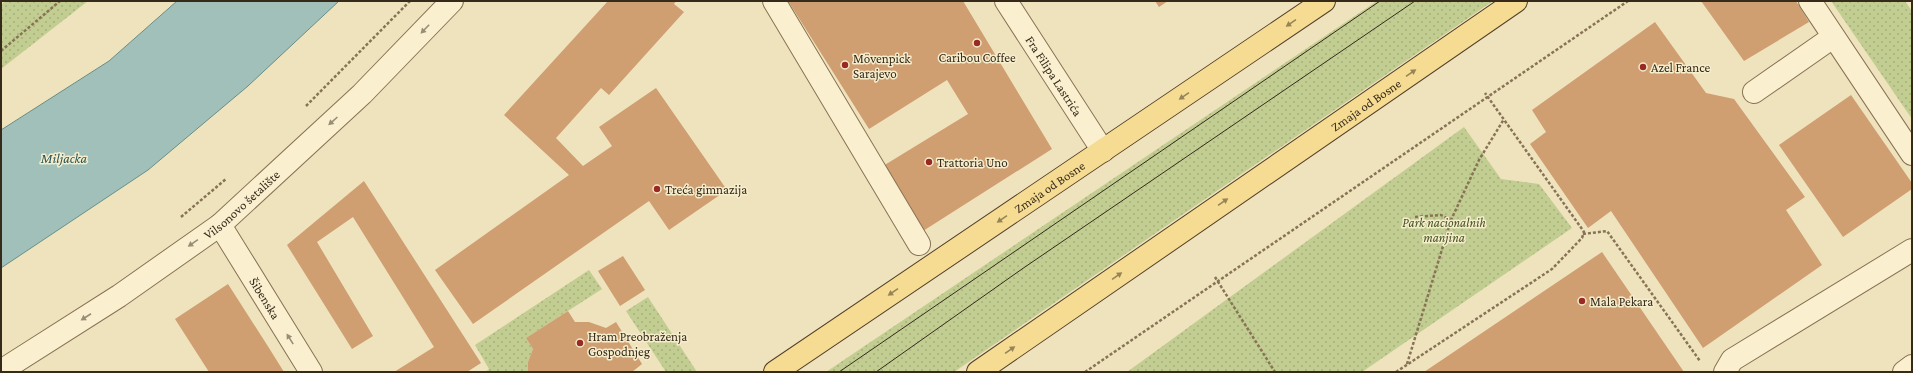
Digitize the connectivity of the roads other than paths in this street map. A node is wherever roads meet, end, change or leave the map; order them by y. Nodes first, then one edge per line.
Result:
1 (452, 1) edge
2 (774, 1) edge
3 (1006, 1) edge
4 (1324, 1) edge
5 (1516, 1) edge
6 (1810, 1) edge
7 (1833, 37) junction
8 (1754, 92) dead end
9 (1104, 151) junction
10 (1912, 154) edge
11 (220, 225) junction
12 (919, 244) dead end
13 (1912, 250) edge
14 (1912, 366) edge
15 (1, 371) edge
16 (310, 372) edge
17 (775, 372) edge
18 (978, 372) edge
19 (1725, 372) edge
20 (1904, 372) edge

1 -> 11 street, Vilsonovo šetalište
2 - 12 street
3 - 9 street, Fra Filipa Lastrića
4 -> 9 main road, Zmaja od Bosne
18 -> 5 main road, Zmaja od Bosne
6 - 7 street
7 - 8 street
7 - 10 street
9 -> 17 main road, Zmaja od Bosne
11 -> 15 street, Vilsonovo šetalište
16 -> 11 street, Šibenska
13 - 19 street
14 - 20 street

